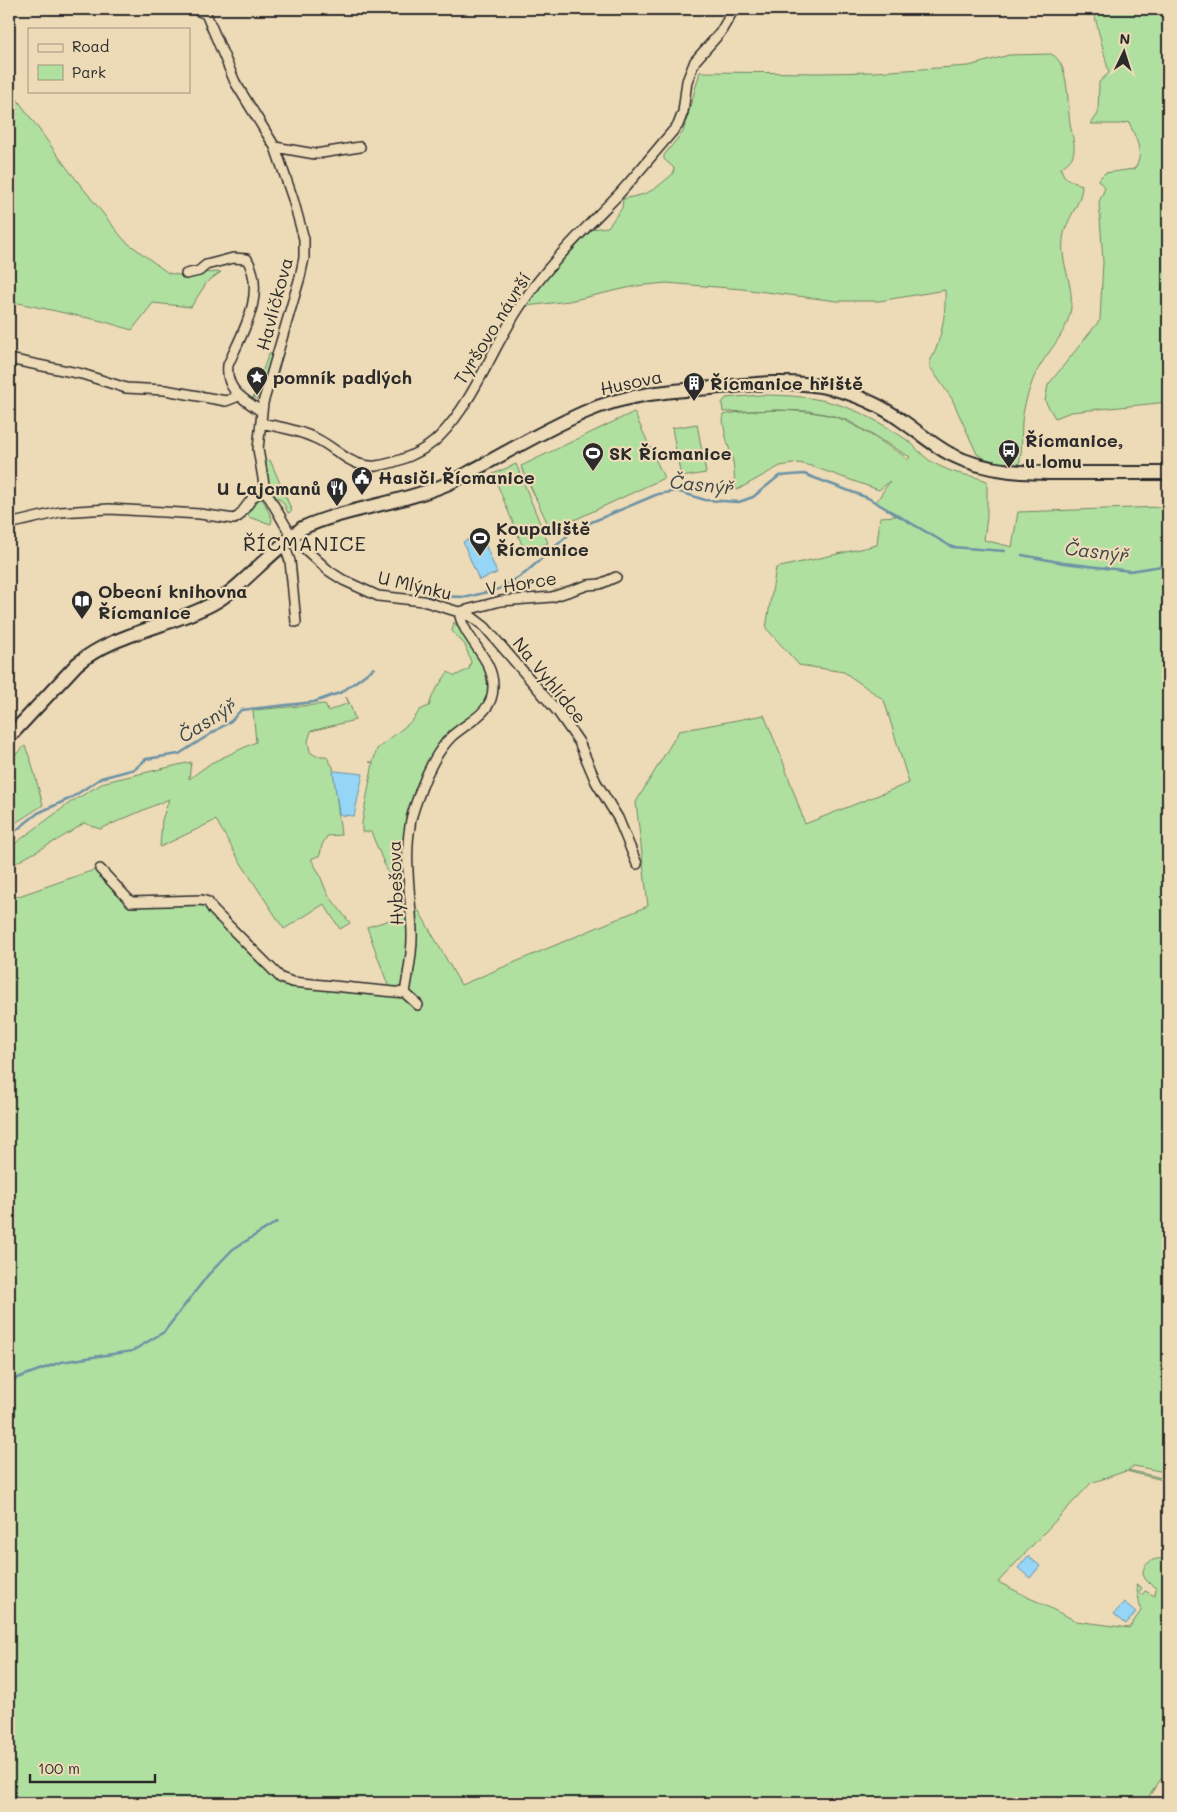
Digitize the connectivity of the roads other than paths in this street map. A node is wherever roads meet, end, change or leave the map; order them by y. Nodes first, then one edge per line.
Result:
1 (194, 9) edge
2 (734, 9) edge
3 (205, 11) edge
4 (275, 147) junction
5 (360, 147) dead end
6 (186, 274) dead end
7 (9, 359) edge
8 (240, 396) junction
9 (262, 412) junction
10 (261, 423) junction
11 (1168, 473) edge
12 (265, 490) junction
13 (9, 524) edge
14 (288, 541) junction
15 (616, 577) dead end
16 (459, 612) junction
17 (296, 622) dead end
18 (9, 738) edge
19 (637, 864) dead end
20 (100, 869) dead end
21 (405, 992) junction
22 (418, 1005) dead end

1 - 3 street, Havlíčkova
2 - 10 street, Tyršovo návrší
3 - 4 street, Havlíčkova
4 - 5 street
4 - 9 street, Havlíčkova
6 - 8 street, Havlíčkova
7 - 8 street
8 - 9 street, Havlíčkova
9 - 10 street, Havlíčkova
10 - 12 street, Havlíčkova
11 - 14 main road, Husova
12 - 13 street
12 - 14 street
14 - 16 street, U Mlýnku
14 - 17 street
14 - 18 main road, Husova
15 - 16 street, V Horce
16 - 19 street, Na Vyhlídce
16 - 21 street, Hybešova
20 - 21 street
21 - 22 street

